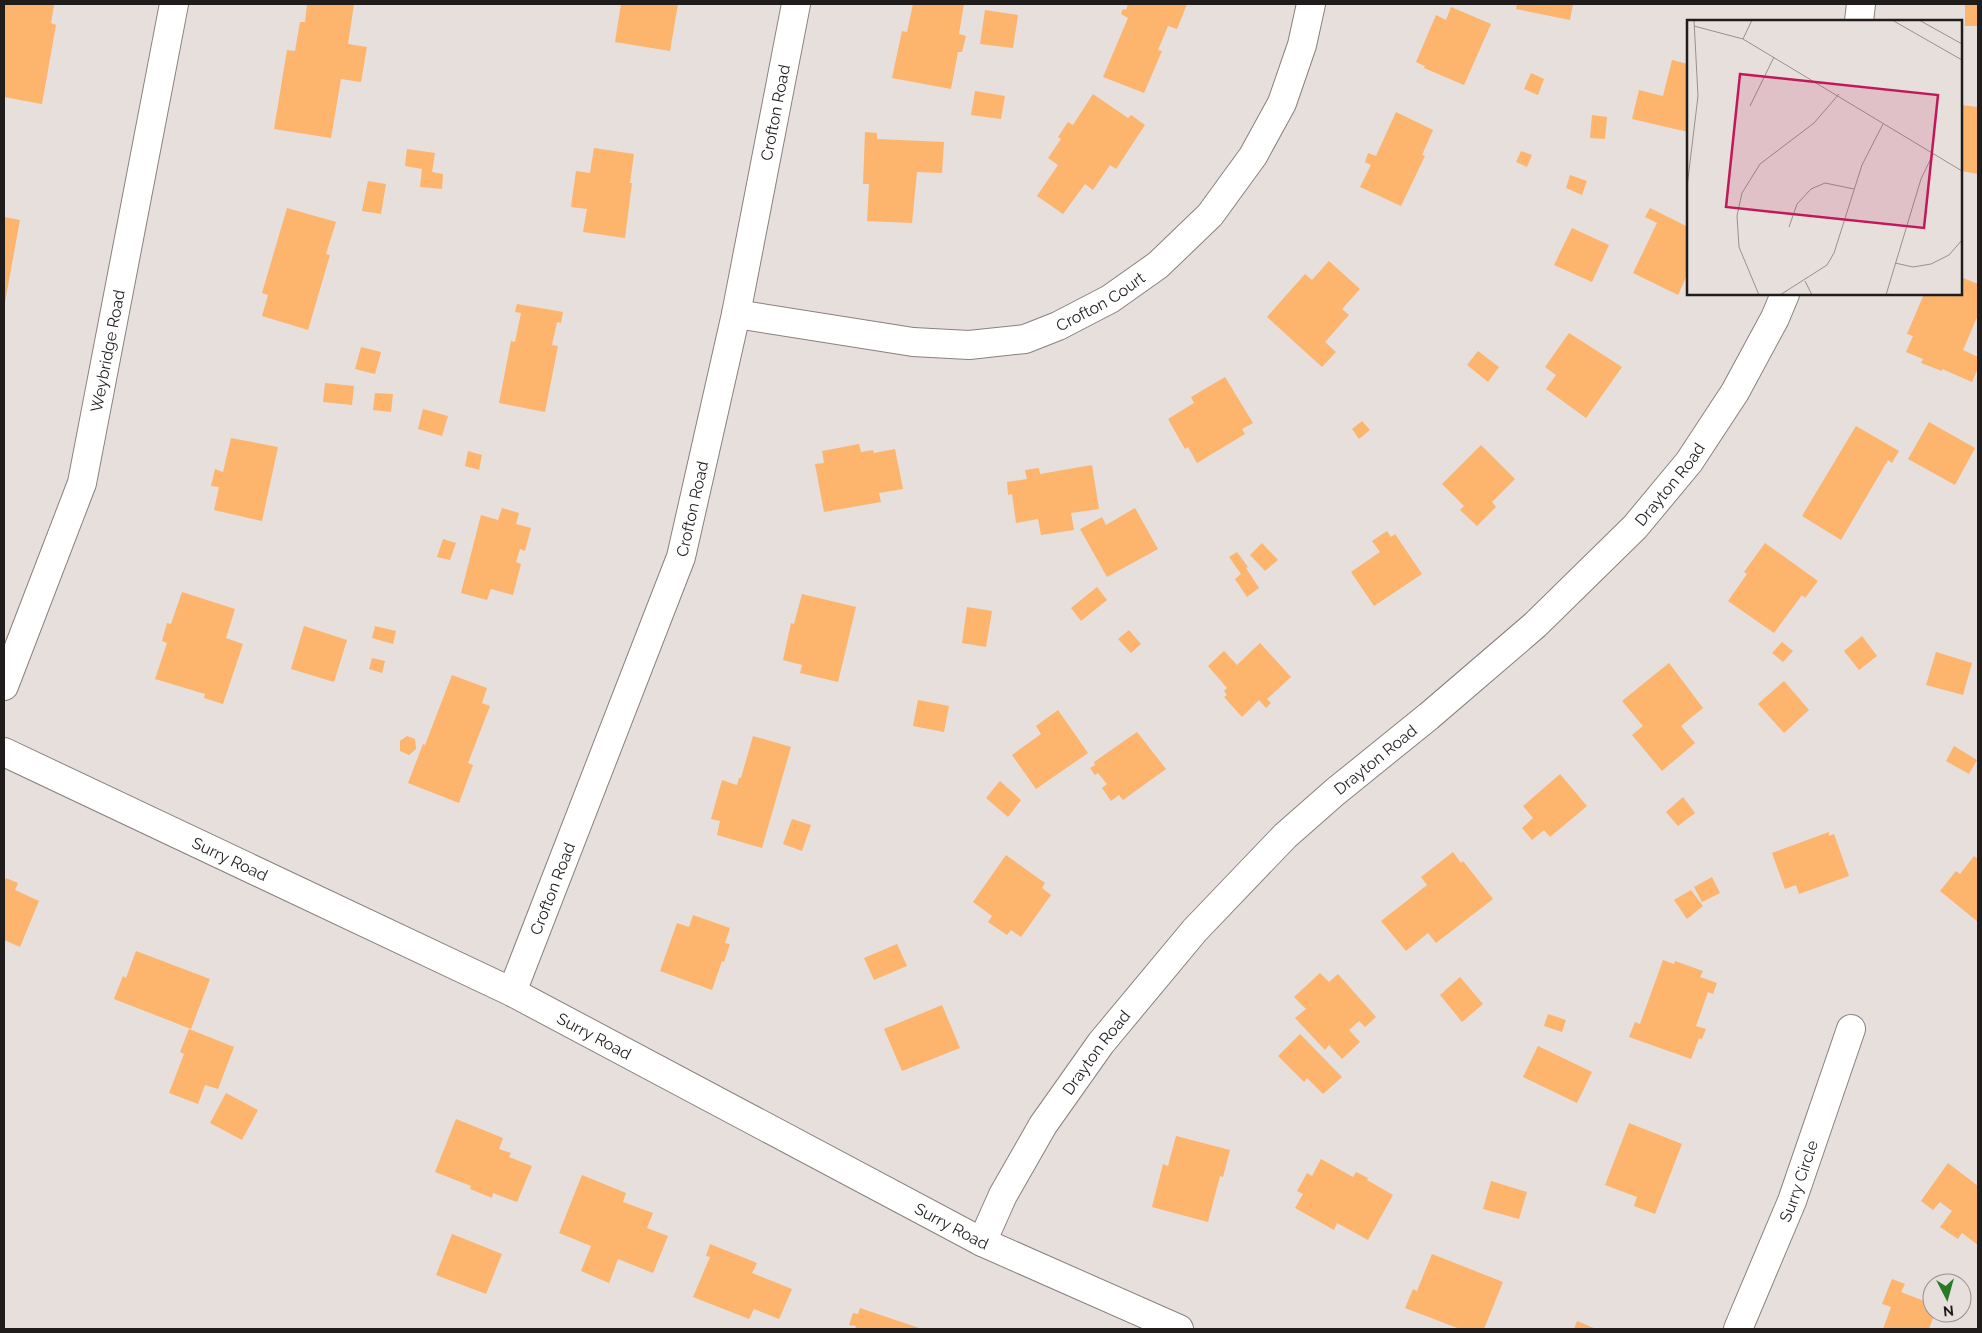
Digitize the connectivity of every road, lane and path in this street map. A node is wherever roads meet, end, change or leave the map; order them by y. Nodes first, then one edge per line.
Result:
1 (174, 4) edge
2 (796, 4) edge
3 (1311, 4) edge
4 (1861, 4) edge
5 (1859, 20) edge
6 (1785, 295) edge
7 (736, 314) junction
8 (4, 686) edge
9 (4, 752) edge
10 (512, 992) junction
11 (1851, 1029) dead end
12 (982, 1242) junction
13 (1179, 1329) edge
14 (1738, 1329) edge

1 - 8 street, Weybridge Road
2 - 7 street, Crofton Road
3 - 7 street, Crofton Court
4 - 5 street
6 - 12 street, Drayton Road
7 - 10 street, Crofton Road
9 - 10 street, Surry Road
10 - 12 street, Surry Road
11 - 14 street, Surry Circle
12 - 13 street, Surry Road

